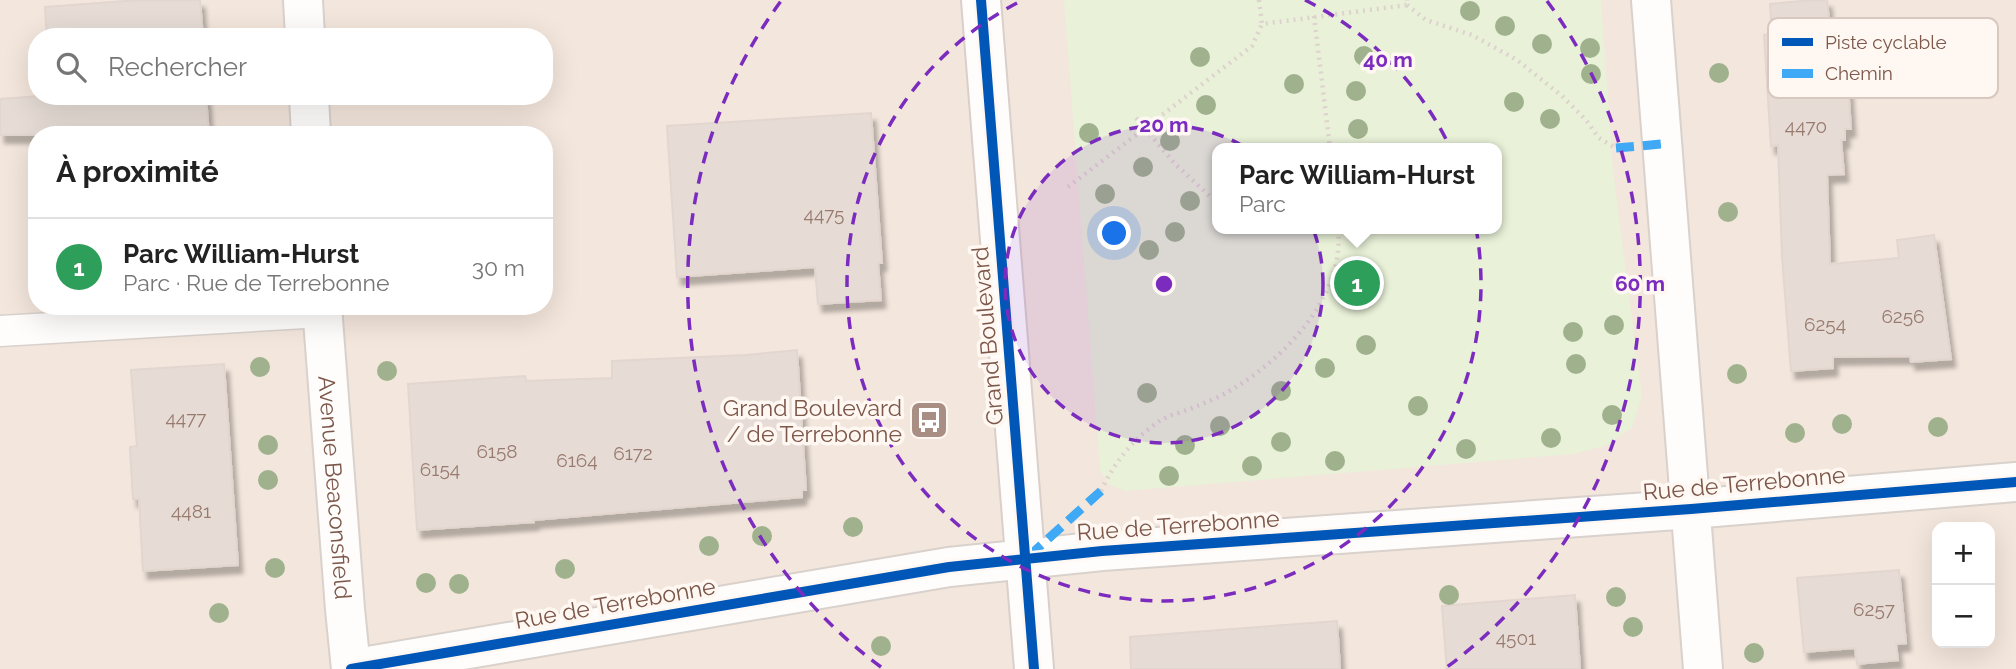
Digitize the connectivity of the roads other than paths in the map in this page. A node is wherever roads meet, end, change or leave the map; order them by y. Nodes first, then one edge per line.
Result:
1 (303, 0) edge
2 (981, 0) edge
3 (1651, 0) edge
4 (305, 28) edge
5 (309, 105) edge
6 (311, 126) edge
7 (234, 315) edge
8 (322, 315) edge
9 (0, 331) edge
10 (2016, 482) edge
11 (1691, 509) junction
12 (1026, 559) junction
13 (351, 669) edge
14 (1034, 669) edge
15 (1703, 669) edge

1 - 4 street
2 - 12 street, Grand Boulevard
3 - 11 street
5 - 6 street
7 - 9 lane
8 - 13 street, Avenue Beaconsfield
10 - 11 street, Rue de Terrebonne
11 - 12 street, Rue de Terrebonne
11 - 15 street
12 - 13 street, Rue de Terrebonne
12 - 14 street, Grand Boulevard

